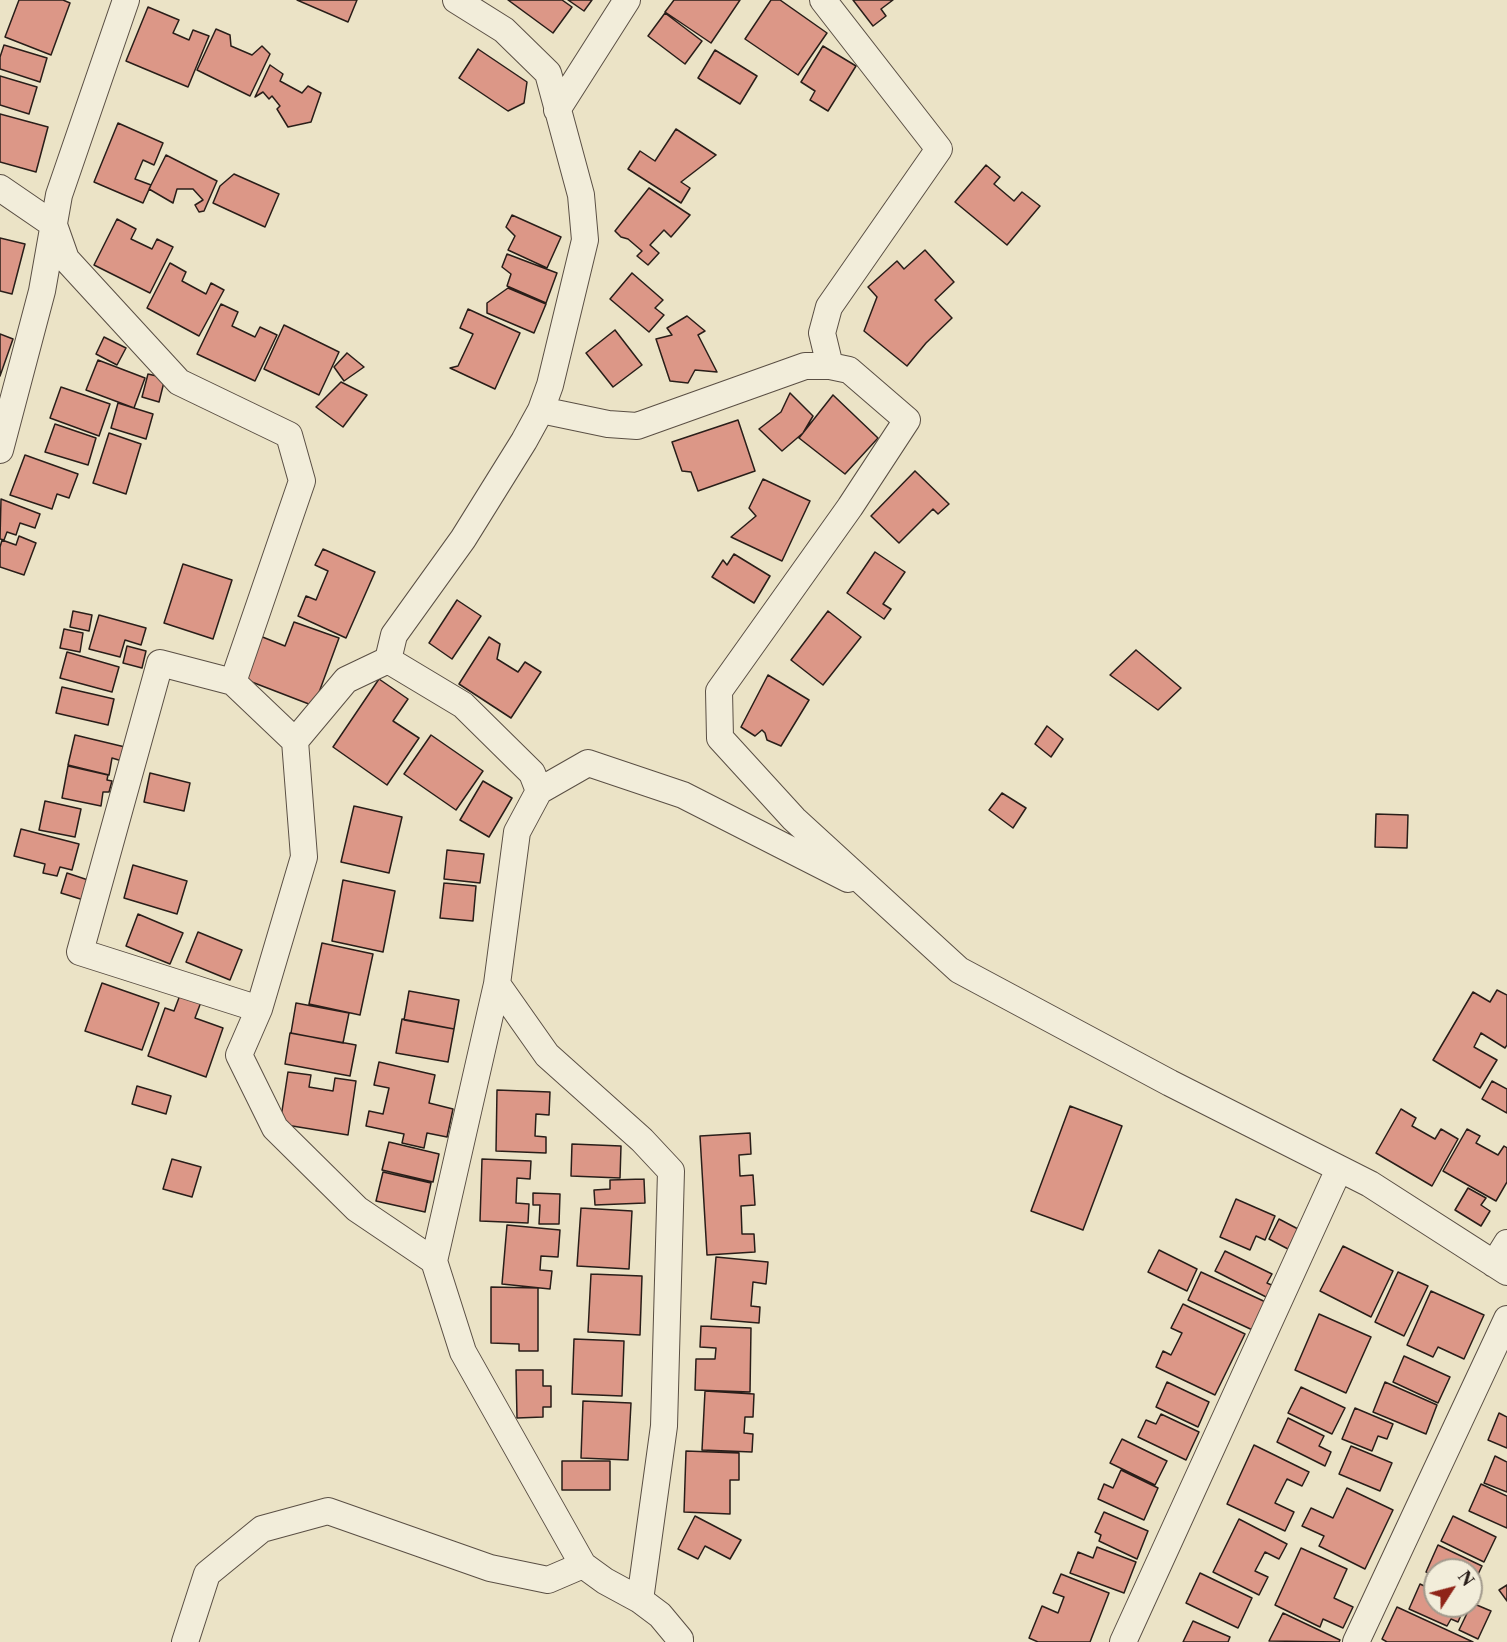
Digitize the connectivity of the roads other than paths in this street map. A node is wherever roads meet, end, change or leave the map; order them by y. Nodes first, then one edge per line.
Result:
1 (126, 0) edge
2 (456, 0) edge
3 (627, 0) edge
4 (823, 0) edge
5 (557, 110) junction
6 (0, 188) edge
7 (54, 225) junction
8 (830, 366) junction
9 (541, 410) junction
10 (0, 450) edge
11 (387, 660) junction
12 (233, 682) junction
13 (295, 741) junction
14 (539, 791) junction
15 (876, 893) junction
16 (497, 984) junction
17 (260, 1009) junction
18 (1339, 1169) junction
19 (1503, 1259) edge
20 (434, 1261) junction
21 (1507, 1319) edge
22 (583, 1565) junction
23 (640, 1600) junction
24 (185, 1642) edge
25 (680, 1642) edge
26 (1123, 1642) edge
27 (1356, 1642) edge

1 - 7 street
2 - 5 street
3 - 5 street
4 - 8 street
5 - 9 street
6 - 7 street
7 - 10 street
7 - 12 street
8 - 9 street
8 - 15 street
9 - 11 street
11 - 13 street
11 - 14 street
12 - 13 street
12 - 17 street
13 - 17 street
14 - 15 street
14 - 16 street
15 - 18 street
16 - 20 street
16 - 23 street
17 - 20 street
18 - 19 street
18 - 26 street
20 - 22 street
21 - 27 street
22 - 23 street
22 - 24 street
23 - 25 street

